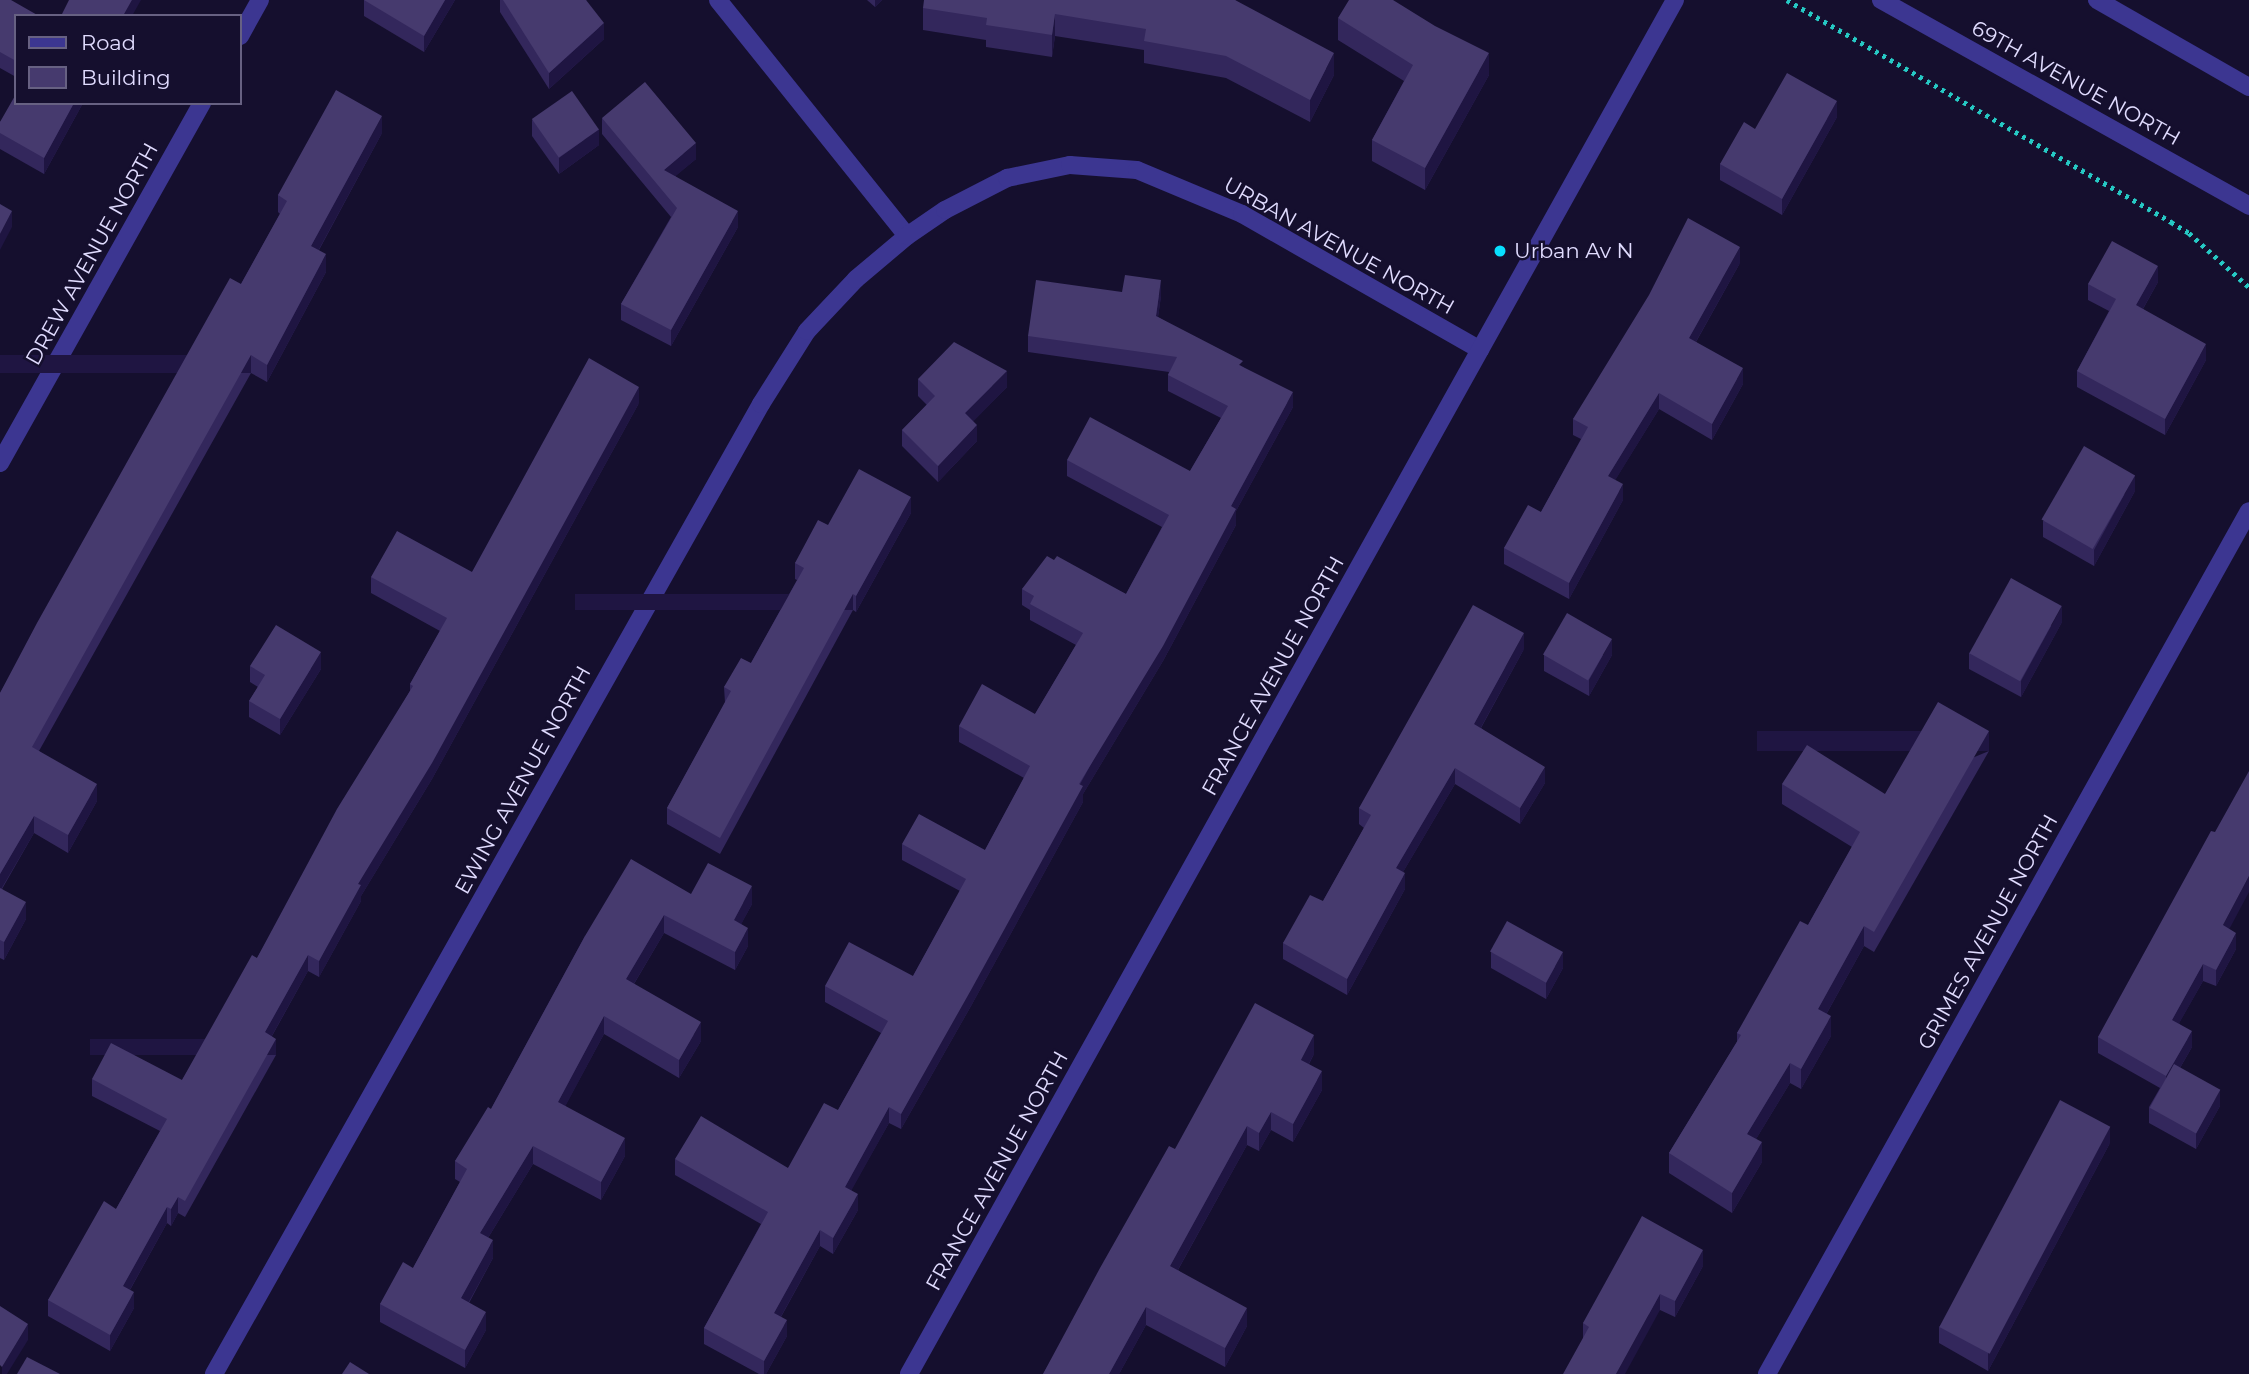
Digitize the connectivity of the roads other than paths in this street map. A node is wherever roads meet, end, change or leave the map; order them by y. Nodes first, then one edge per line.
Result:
1 (260, 0) edge
2 (718, 0) edge
3 (1675, 0) edge
4 (1881, 0) edge
5 (2097, 0) edge
6 (242, 32) edge
7 (2249, 88) edge
8 (201, 105) edge
9 (2249, 206) edge
10 (907, 236) junction
11 (1480, 351) junction
12 (0, 463) edge
13 (2249, 511) edge
14 (214, 1374) edge
15 (909, 1374) edge
16 (1766, 1374) edge

1 - 6 street
2 - 10 street
3 - 11 street, FRANCE AVENUE NORTH
4 - 9 street, 69TH AVENUE NORTH
5 - 7 street
8 - 12 street, DREW AVENUE NORTH
10 - 11 street, URBAN AVENUE NORTH
10 - 14 street, EWING AVENUE NORTH
11 - 15 street, FRANCE AVENUE NORTH
13 - 16 street, GRIMES AVENUE NORTH

